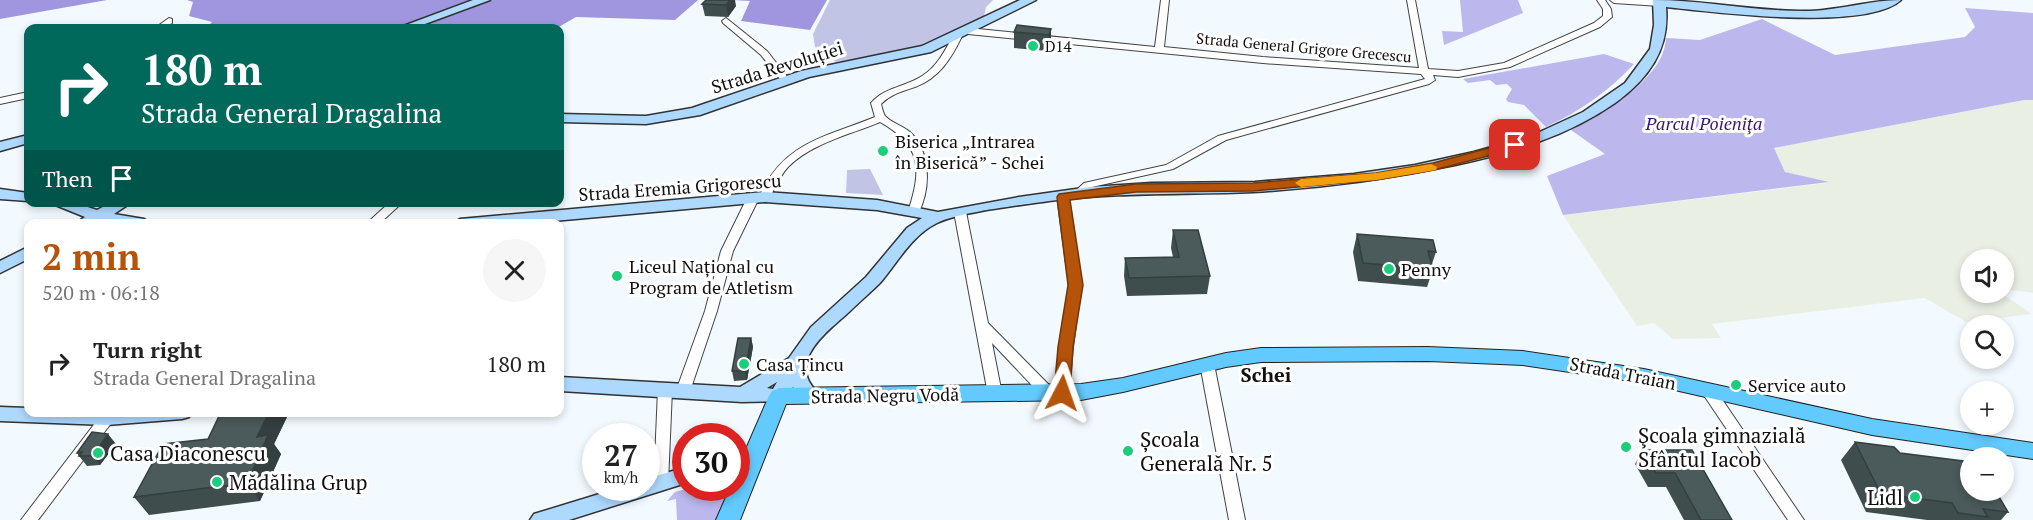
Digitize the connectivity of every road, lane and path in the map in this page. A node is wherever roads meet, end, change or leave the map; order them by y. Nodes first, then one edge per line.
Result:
1 (484, 0) edge
2 (1030, 0) edge
3 (1165, 0) edge
4 (1411, 0) edge
5 (1601, 0) edge
6 (1614, 0) edge
7 (1895, 0) edge
8 (1659, 2) edge
9 (169, 21) dead end
10 (726, 21) dead end
11 (165, 24) edge
12 (415, 24) edge
13 (962, 33) junction
14 (1159, 49) junction
15 (1426, 72) junction
16 (786, 81) junction
17 (24, 96) edge
18 (0, 101) edge
19 (564, 118) edge
20 (881, 118) junction
21 (24, 140) edge
22 (0, 147) edge
23 (0, 194) edge
24 (1070, 196) junction
25 (24, 197) edge
26 (759, 197) junction
27 (70, 207) edge
28 (115, 207) edge
29 (392, 207) edge
30 (915, 212) junction
31 (960, 212) junction
32 (98, 216) junction
33 (939, 217) junction
34 (92, 219) edge
35 (115, 219) edge
36 (377, 219) edge
37 (515, 219) edge
38 (24, 256) edge
39 (0, 268) edge
40 (982, 325) junction
41 (797, 360) junction
42 (1207, 364) junction
43 (564, 384) edge
44 (674, 390) junction
45 (1708, 390) junction
46 (1055, 393) junction
47 (995, 394) junction
48 (742, 395) junction
49 (779, 396) junction
50 (815, 396) junction
51 (0, 414) edge
52 (24, 415) edge
53 (81, 417) edge
54 (120, 417) edge
55 (108, 418) junction
56 (764, 429) junction
57 (750, 451) edge
58 (2033, 451) edge
59 (672, 479) edge
60 (661, 483) junction
61 (733, 501) edge
62 (29, 520) edge
63 (541, 520) edge
64 (728, 520) edge
65 (1237, 520) edge
66 (1796, 520) edge

1 - 12 main road
2 - 13 main road, Strada Revoluției
3 - 14 street
4 - 15 street
5 - 15 street, Strada General Grigore Grecescu
6 - 8 street
7 - 8 main road
8 - 24 main road
9 - 11 street
10 - 16 street
13 - 14 street, Strada General Grigore Grecescu
13 - 16 main road, Strada Revoluției
13 - 20 street
14 - 15 street, Strada General Grigore Grecescu
15 - 24 street
16 - 19 main road, Strada Revoluției
17 - 18 street
20 - 26 street
20 - 30 street
21 - 22 main road
23 - 25 main road
24 - 31 main road
24 - 46 street
26 - 30 main road, Strada Eremia Grigorescu
26 - 37 main road, Strada Eremia Grigorescu
26 - 44 street
27 - 32 main road
28 - 32 main road
29 - 36 street
30 - 33 main road, Strada Eremia Grigorescu
31 - 33 main road
31 - 40 street
32 - 34 main road
32 - 35 main road
33 - 41 main road
38 - 39 main road
40 - 46 street
40 - 47 street
41 - 48 main road
41 - 49 main road
41 - 50 main road
42 - 45 main road, Strada Traian
42 - 46 main road, Strada Negru Vodă
42 - 65 street
43 - 44 main road, Strada Negru Vodă
44 - 48 main road, Strada Negru Vodă
44 - 60 street
45 - 58 main road, Strada Traian
45 - 66 street
46 - 47 main road, Strada Negru Vodă
47 - 50 main road, Strada Negru Vodă
48 - 49 main road, Strada Negru Vodă
49 - 50 main road, Strada Negru Vodă
49 - 56 main road
50 - 56 main road
51 - 52 main road
53 - 55 main road
54 - 55 main road
55 - 62 street
56 - 57 main road
59 - 60 main road
60 - 63 main road
61 - 64 main road

